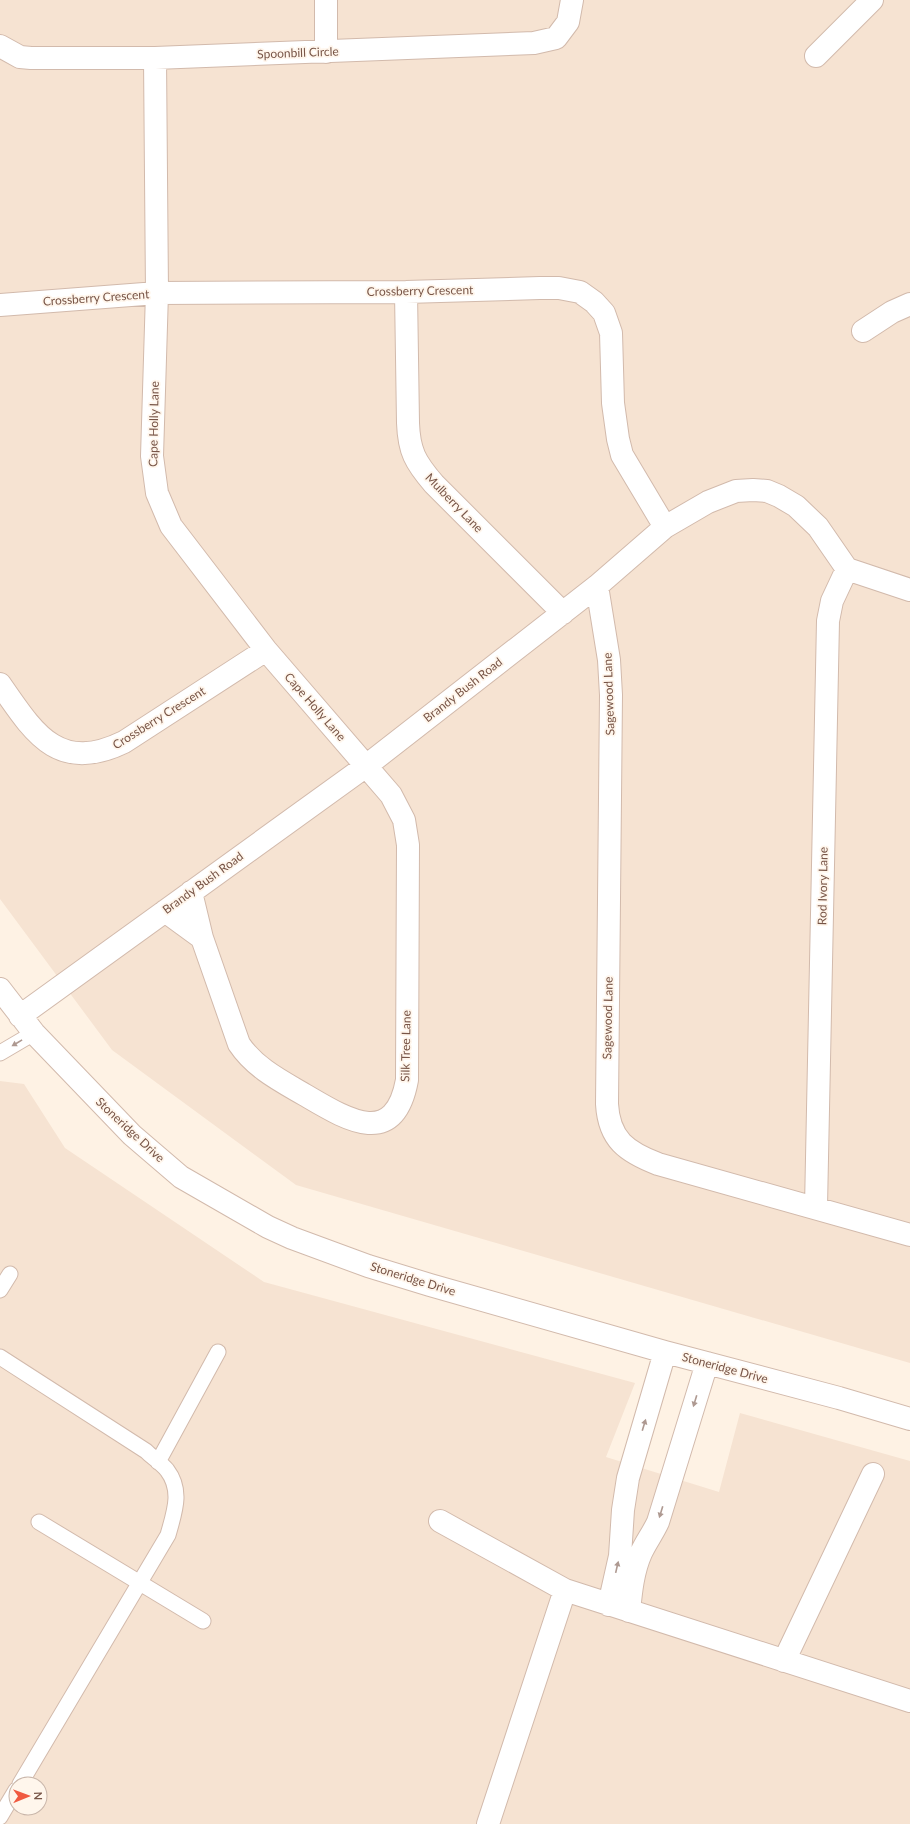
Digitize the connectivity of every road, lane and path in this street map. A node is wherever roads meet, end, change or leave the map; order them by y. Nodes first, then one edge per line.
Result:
1 (326, 0) edge
2 (572, 0) edge
3 (872, 0) edge
4 (0, 46) edge
5 (326, 52) junction
6 (816, 56) dead end
7 (155, 58) junction
8 (406, 292) junction
9 (157, 294) junction
10 (910, 304) edge
11 (0, 305) edge
12 (863, 331) dead end
13 (665, 527) junction
14 (847, 569) junction
15 (597, 586) junction
16 (910, 590) edge
17 (562, 613) junction
18 (266, 650) junction
19 (0, 684) edge
20 (366, 766) junction
21 (191, 892) junction
22 (165, 911) junction
23 (202, 938) junction
24 (2, 994) edge
25 (20, 1016) junction
26 (34, 1033) junction
27 (0, 1053) edge
28 (816, 1207) junction
29 (910, 1235) edge
30 (10, 1274) dead end
31 (0, 1290) edge
32 (218, 1352) dead end
33 (665, 1352) junction
34 (0, 1357) edge
35 (707, 1363) junction
36 (910, 1419) edge
37 (158, 1462) junction
38 (873, 1474) dead end
39 (440, 1521) dead end
40 (39, 1522) dead end
41 (140, 1582) junction
42 (565, 1590) junction
43 (619, 1608) junction
44 (203, 1621) dead end
45 (784, 1661) junction
46 (910, 1701) edge
47 (25, 1776) edge
48 (8, 1804) edge
49 (0, 1817) edge
50 (488, 1824) edge

1 - 5 street
2 - 5 street, Spoonbill Circle
3 - 6 street
4 - 7 street, Spoonbill Circle
5 - 7 street, Spoonbill Circle
7 - 9 street, Cape Holly Lane
8 - 9 street, Crossberry Crescent
8 - 13 street, Crossberry Crescent
8 - 17 street, Mulberry Lane
9 - 11 street, Crossberry Crescent
9 - 18 street, Cape Holly Lane
10 - 12 street
13 - 14 street, Brandy Bush Road
13 - 15 street, Brandy Bush Road
14 - 16 street
14 - 28 street, Rod Ivory Lane
15 - 17 street, Brandy Bush Road
15 - 28 street, Sagewood Lane
17 - 20 street, Brandy Bush Road
18 - 19 street, Crossberry Crescent
18 - 20 street, Cape Holly Lane
20 - 21 street, Brandy Bush Road
20 - 23 street, Silk Tree Lane
21 - 22 street, Brandy Bush Road
21 - 23 street, Silk Tree Lane
22 - 23 street
22 - 25 street, Brandy Bush Road
24 - 25 street, Stoneridge Drive
25 - 26 street, Stoneridge Drive
26 -> 27 lane
26 - 33 street, Stoneridge Drive
28 - 29 street, Sagewood Lane
30 - 31 lane
32 - 37 lane
33 - 35 street, Stoneridge Drive
43 -> 33 street
34 - 37 lane
35 - 36 street, Stoneridge Drive
35 -> 43 street
37 - 41 lane
38 - 45 street
39 - 42 street
40 - 41 lane
41 - 44 lane
41 - 47 lane
42 - 43 street
42 - 50 street
43 - 45 street
45 - 46 street
48 - 49 lane

